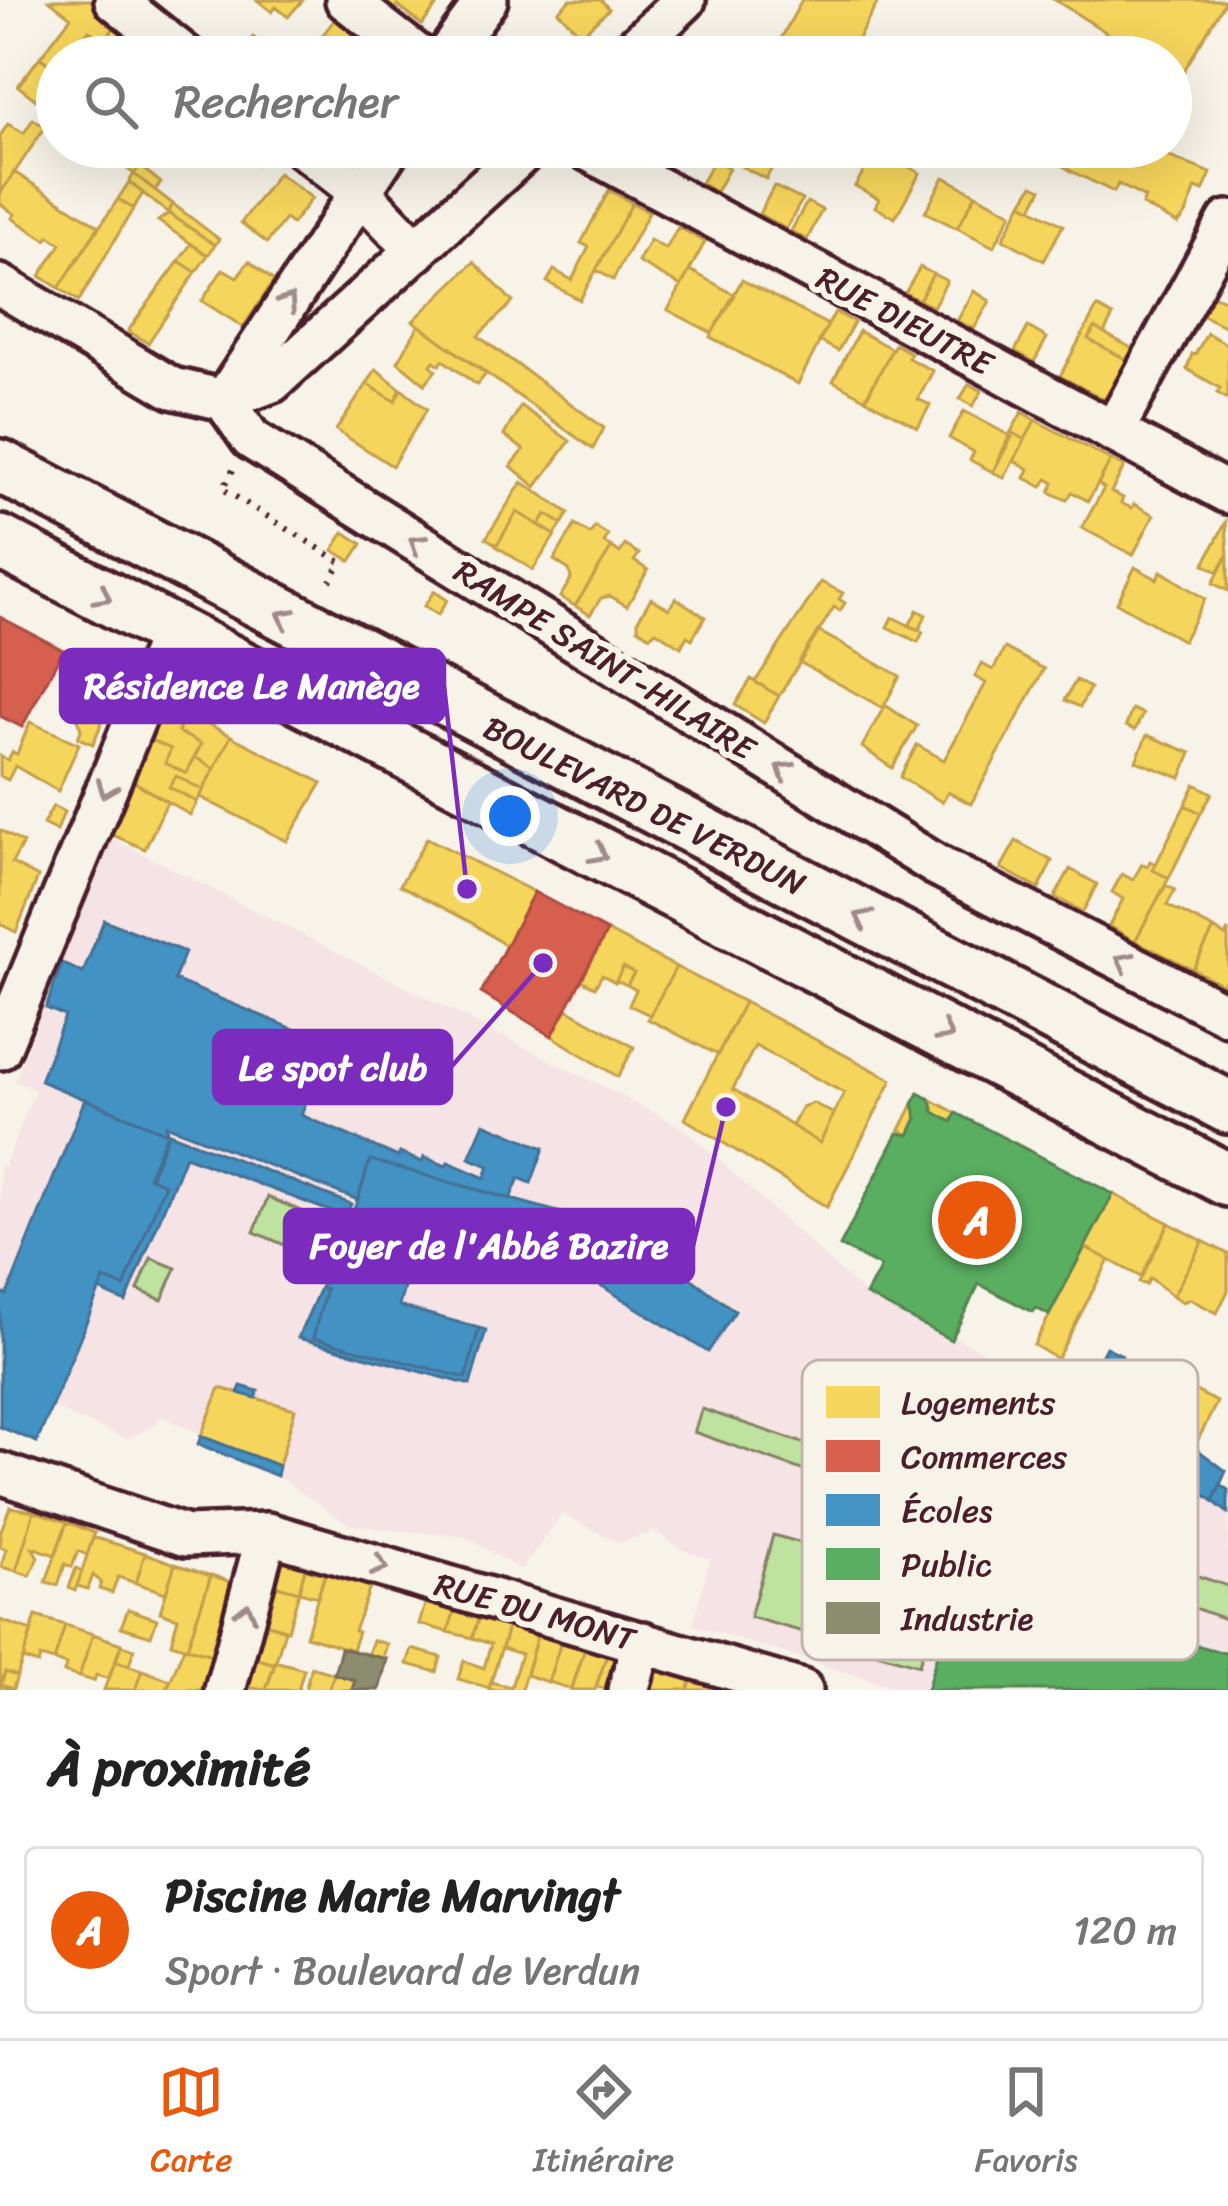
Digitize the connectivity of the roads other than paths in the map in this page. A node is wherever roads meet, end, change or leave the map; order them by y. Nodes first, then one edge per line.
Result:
1 (115, 0) edge
2 (346, 0) edge
3 (488, 0) edge
4 (685, 0) edge
5 (161, 36) edge
6 (393, 36) edge
7 (461, 36) edge
8 (647, 36) edge
9 (329, 168) edge
10 (377, 168) edge
11 (506, 168) edge
12 (621, 168) edge
13 (361, 193) junction
14 (1228, 221) edge
15 (417, 251) junction
16 (0, 285) edge
17 (224, 400) junction
18 (1113, 432) junction
19 (0, 466) edge
20 (1228, 494) edge
21 (0, 542) edge
22 (170, 632) junction
23 (1228, 1015) edge
24 (0, 1048) edge
25 (1228, 1107) edge
26 (1228, 1180) edge
27 (0, 1473) edge
28 (267, 1533) junction
29 (643, 1642) junction
30 (779, 1687) edge
31 (225, 1690) edge
32 (628, 1690) edge

1 - 5 street
2 - 6 street
3 - 7 street
4 - 8 street
9 - 13 street
10 - 13 street
11 - 15 street
12 - 18 street, RUE DIEUTRE
13 - 15 street
17 -> 13 street
14 - 18 street
15 - 17 street
16 - 17 street
23 -> 17 street, RAMPE SAINT-HILAIRE
18 - 20 street, RUE DIEUTRE
25 -> 19 main road, BOULEVARD DE VERDUN
21 -> 22 main road, BOULEVARD DE VERDUN
22 -> 24 street
22 -> 26 main road, BOULEVARD DE VERDUN
27 - 28 street, RUE DU MONT
28 -> 29 street, RUE DU MONT
31 -> 28 street
29 - 30 street, RUE DU MONT
29 - 32 street

